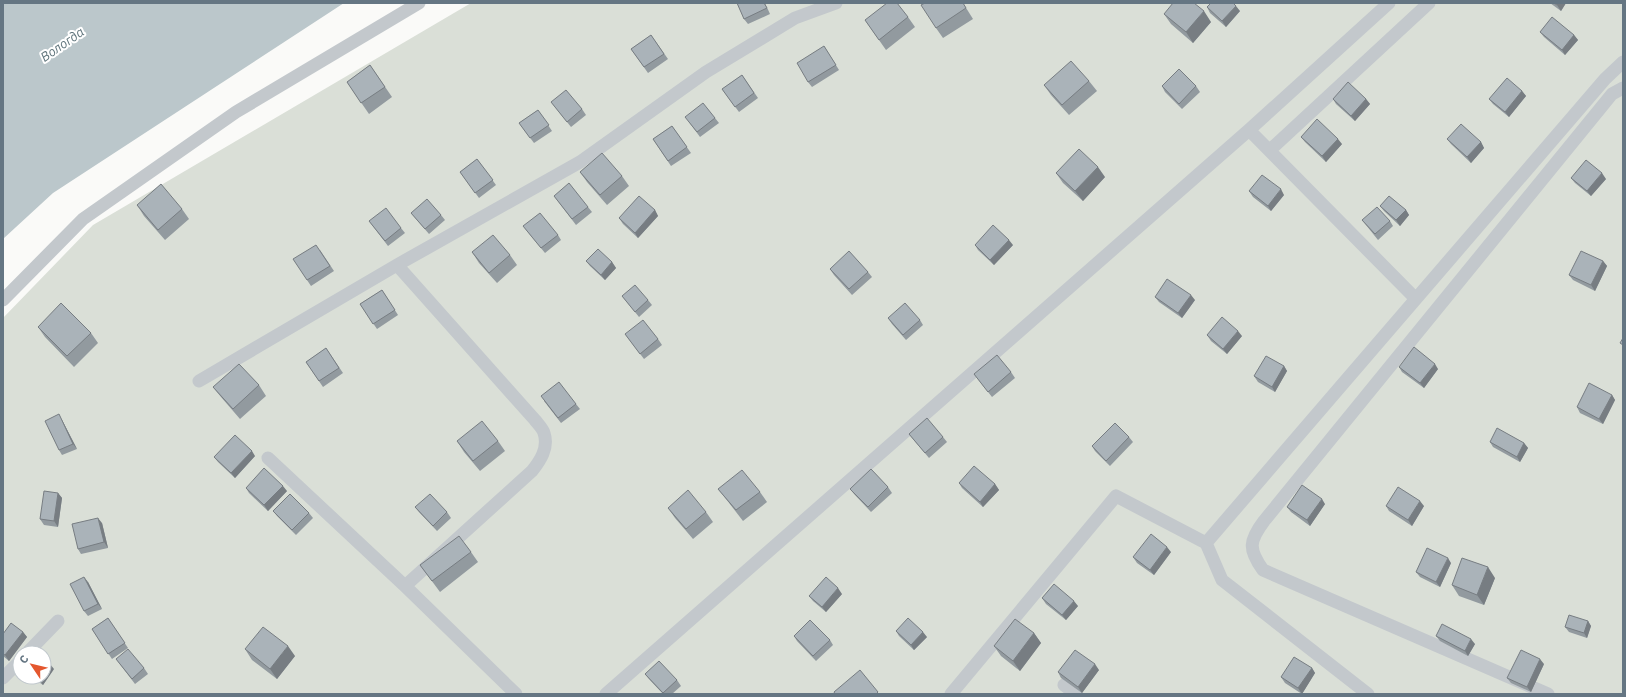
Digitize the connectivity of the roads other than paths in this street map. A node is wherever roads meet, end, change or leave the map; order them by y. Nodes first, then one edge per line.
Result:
1 (419, 3) edge
2 (836, 3) edge
3 (1390, 3) edge
4 (1429, 3) edge
5 (1623, 62) edge
6 (1623, 88) edge
7 (1249, 130) junction
8 (1270, 150) junction
9 (397, 265) junction
10 (1416, 299) junction
11 (3, 300) edge
12 (199, 381) dead end
13 (268, 458) dead end
14 (1206, 543) junction
15 (405, 586) junction
16 (58, 621) dead end
17 (35, 645) edge
18 (12, 669) edge
19 (3, 678) edge
20 (1064, 685) edge
21 (516, 694) edge
22 (606, 694) edge
23 (951, 694) edge
24 (1076, 694) edge
25 (1368, 694) edge
26 (1548, 694) edge

1 - 11 lane
2 - 9 lane
3 - 7 lane
4 - 8 lane
5 - 10 lane
6 - 26 lane
7 - 8 lane
7 - 22 lane
8 - 10 lane
9 - 12 lane
9 - 15 lane
10 - 14 lane
13 - 15 lane
14 - 23 lane
14 - 25 lane
15 - 21 lane
16 - 17 lane
18 - 19 lane
20 - 24 lane

